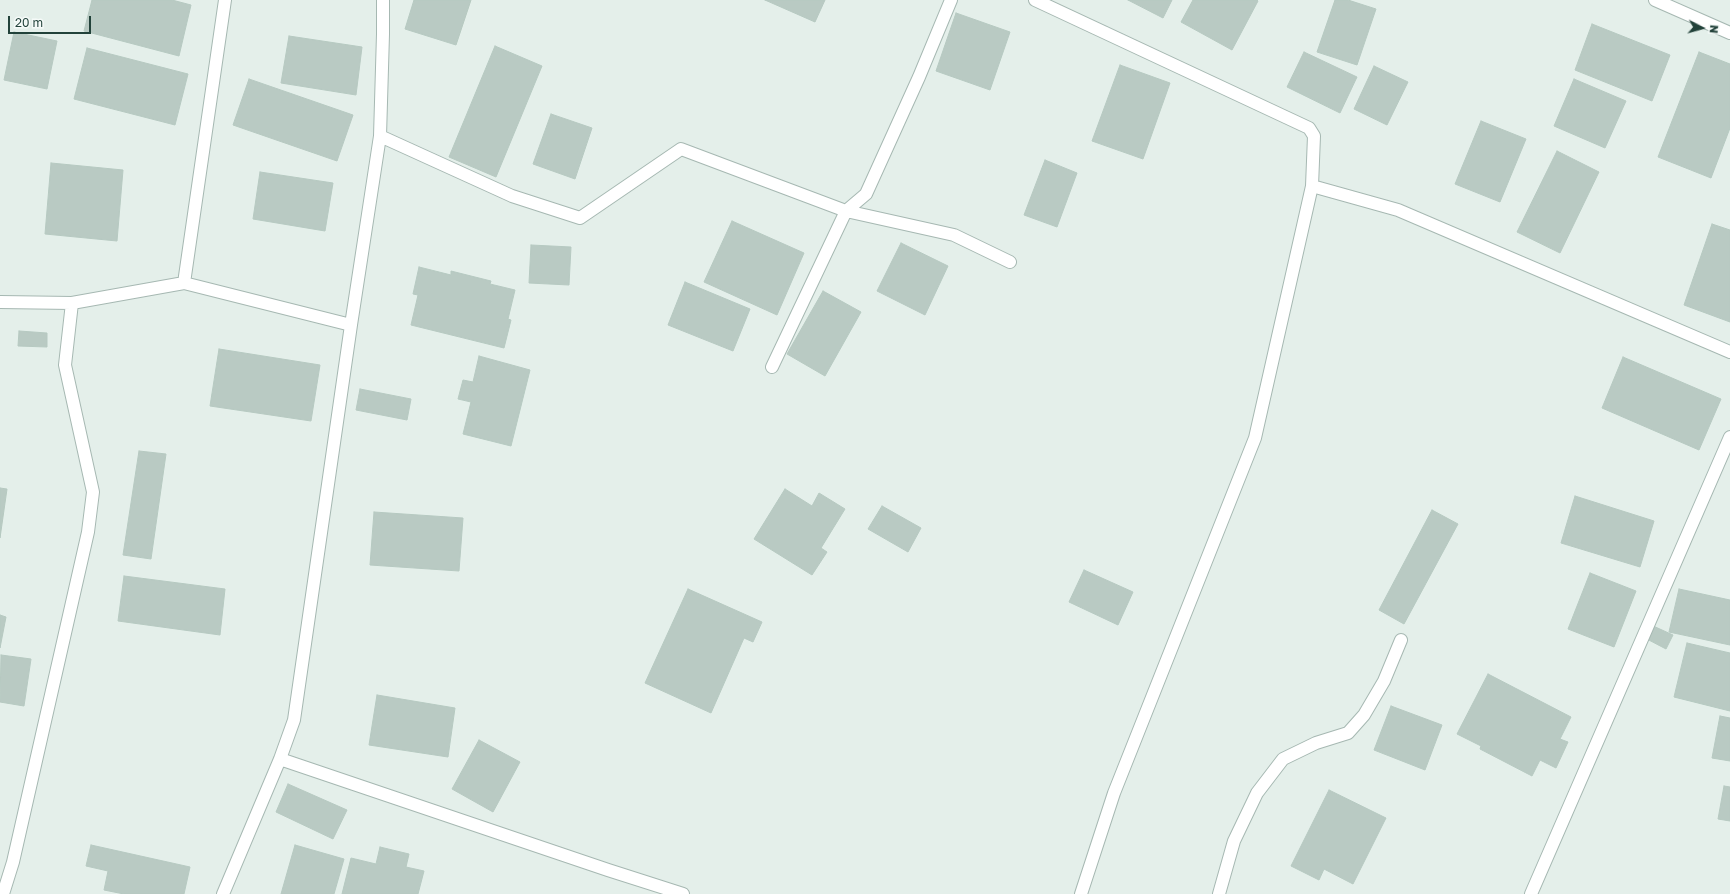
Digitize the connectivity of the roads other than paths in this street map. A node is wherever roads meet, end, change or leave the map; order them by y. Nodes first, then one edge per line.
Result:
1 (225, 0) edge
2 (383, 0) edge
3 (951, 0) edge
4 (1035, 0) edge
5 (1655, 0) edge
6 (1730, 32) edge
7 (380, 136) junction
8 (1312, 186) junction
9 (846, 211) junction
10 (1010, 262) dead end
11 (184, 284) junction
12 (0, 302) edge
13 (72, 302) junction
14 (351, 324) junction
15 (1730, 352) edge
16 (772, 366) dead end
17 (1730, 437) edge
18 (1401, 640) dead end
19 (280, 759) junction
20 (3, 894) edge
21 (223, 894) edge
22 (683, 894) edge
23 (1081, 894) edge
24 (1219, 894) edge
25 (1531, 894) edge

1 - 11 street
2 - 7 street
3 - 9 street
4 - 8 street
5 - 6 street
7 - 9 street
7 - 14 street
8 - 15 street
8 - 23 street
9 - 10 street
9 - 16 street
11 - 13 street
11 - 14 street
12 - 13 street
13 - 20 street
14 - 19 street
17 - 25 street
18 - 24 street
19 - 21 street
19 - 22 street

